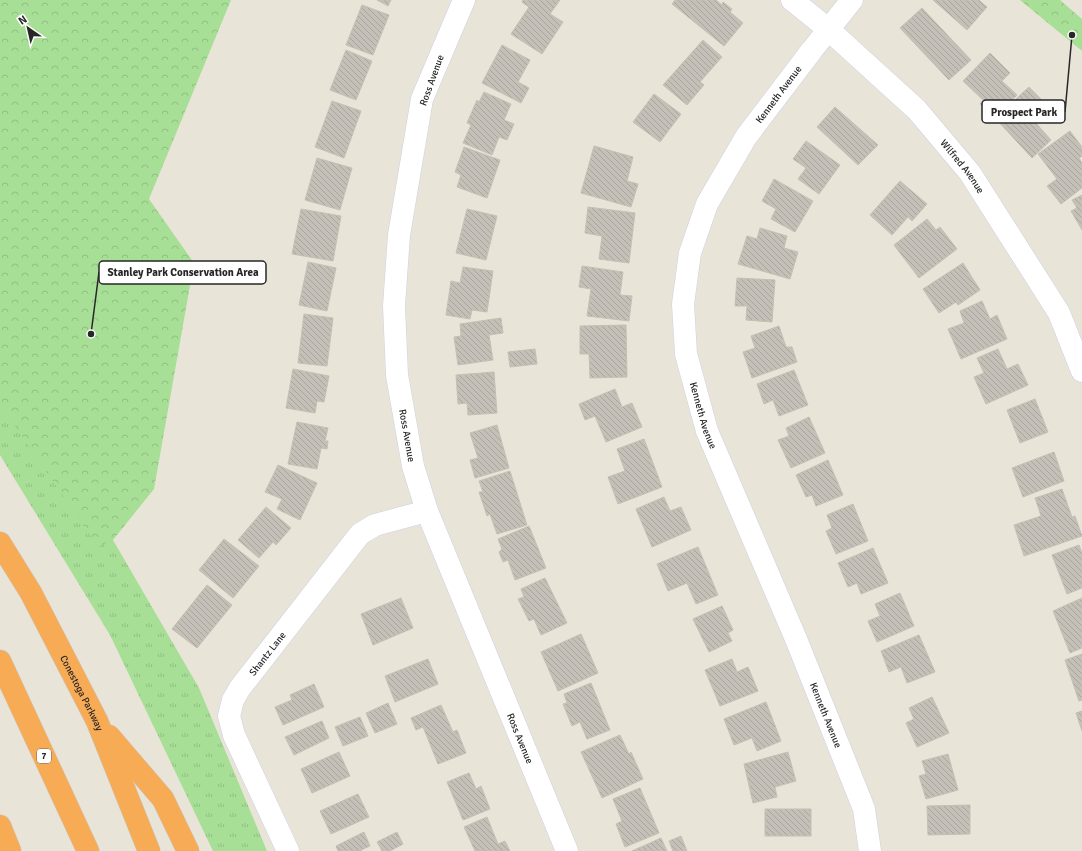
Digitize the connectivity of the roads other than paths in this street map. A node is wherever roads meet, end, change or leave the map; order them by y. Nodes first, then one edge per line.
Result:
1 (464, 0) edge
2 (792, 0) edge
3 (852, 0) edge
4 (828, 29) junction
5 (1082, 371) edge
6 (427, 511) junction
7 (0, 543) edge
8 (0, 661) edge
9 (97, 721) junction
10 (0, 826) edge
11 (10, 851) edge
12 (88, 851) edge
13 (149, 851) edge
14 (188, 851) edge
15 (288, 851) edge
16 (567, 851) edge
17 (870, 851) edge

1 - 6 street, Ross Avenue
2 - 4 street, Wilfred Avenue
3 - 4 street, Kenneth Avenue
4 - 5 street, Wilfred Avenue
4 - 17 street, Kenneth Avenue
6 - 15 street, Shantz Lane
6 - 16 street, Ross Avenue
7 - 9 highway, Conestoga Parkway
8 - 12 highway, 7
9 - 13 highway, Conestoga Parkway
9 - 14 highway
10 - 11 highway

